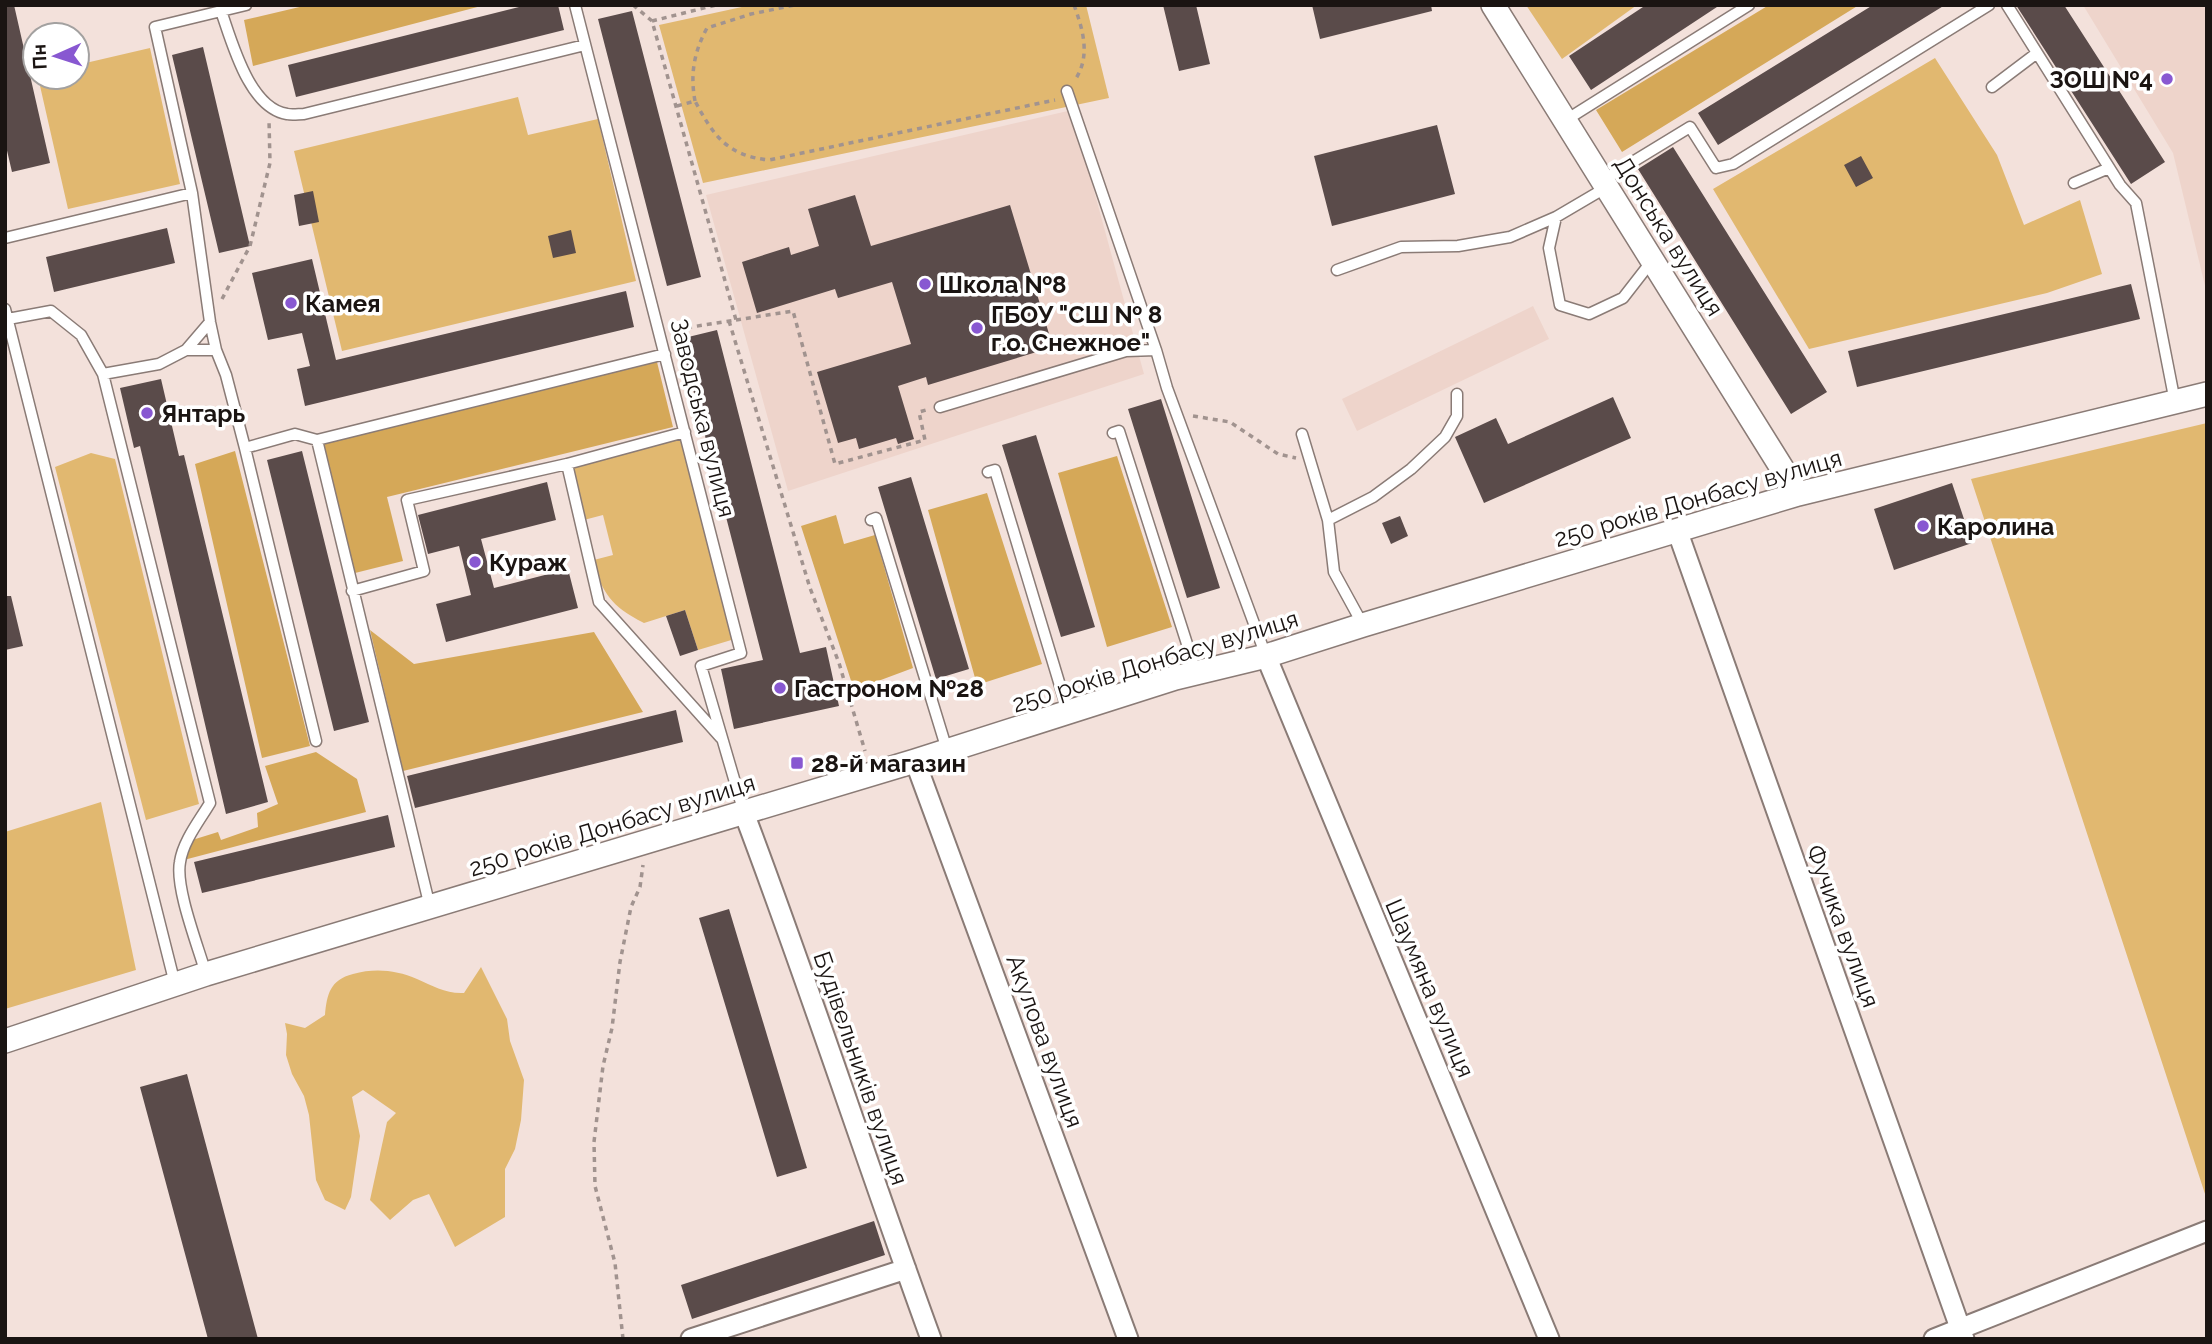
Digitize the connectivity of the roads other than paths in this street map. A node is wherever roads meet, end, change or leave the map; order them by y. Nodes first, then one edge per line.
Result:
1 (246, 5) edge
2 (575, 5) edge
3 (1493, 5) edge
4 (1749, 5) edge
5 (1989, 5) edge
6 (2007, 5) edge
7 (221, 11) junction
8 (585, 45) junction
9 (2037, 53) junction
10 (1992, 88) dead end
11 (1067, 91) road end
12 (1566, 120) junction
13 (2109, 168) junction
14 (1605, 183) junction
15 (2074, 183) dead end
16 (192, 192) junction
17 (1556, 217) junction
18 (5, 238) edge
19 (1653, 260) junction
20 (1337, 270) dead end
21 (7, 314) edge
22 (210, 320) junction
23 (186, 350) junction
24 (216, 350) junction
25 (1156, 350) junction
26 (665, 354) junction
27 (103, 374) junction
28 (1457, 394) dead end
29 (2207, 394) edge
30 (2175, 402) junction
31 (940, 407) road end
32 (684, 432) junction
33 (1113, 433) dead end
34 (1303, 434) dead end
35 (317, 440) junction
36 (245, 447) junction
37 (567, 464) junction
38 (988, 472) dead end
39 (1798, 494) junction
40 (871, 520) dead end
41 (1328, 520) junction
42 (1677, 530) junction
43 (352, 591) junction
44 (1363, 625) junction
45 (1266, 656) junction
46 (1196, 672) junction
47 (1068, 712) junction
48 (316, 741) dead end
49 (723, 741) junction
50 (948, 751) junction
51 (915, 761) junction
52 (744, 813) junction
53 (430, 907) junction
54 (206, 974) junction
55 (175, 985) junction
56 (5, 1041) edge
57 (2207, 1231) edge
58 (906, 1269) junction
59 (1962, 1334) edge
60 (691, 1339) edge
61 (931, 1339) edge
62 (1128, 1339) edge
63 (1549, 1339) edge
64 (1934, 1339) edge

1 - 7 lane
2 - 8 lane, Заводська вулиця
3 - 12 street, Донська вулиця
4 - 12 lane
5 - 14 lane
6 - 9 lane
7 - 8 lane
7 - 16 lane
8 - 26 lane, Заводська вулиця
9 - 10 lane
9 - 13 lane
11 - 25 lane
12 - 14 street, Донська вулиця
13 - 15 lane
13 - 30 lane
14 - 17 lane
14 - 19 street, Донська вулиця
16 - 18 lane
16 - 22 lane
17 - 19 lane
17 - 20 lane
19 - 39 street, Донська вулиця
21 - 27 lane
21 - 55 lane
22 - 23 lane
22 - 24 lane
23 - 24 lane
23 - 27 lane
24 - 36 lane
25 - 31 lane
25 - 45 lane
26 - 32 lane, Заводська вулиця
26 - 35 lane
27 - 54 lane
28 - 41 lane
29 - 30 street, 250 років Донбасу вулиця
30 - 39 street, 250 років Донбасу вулиця
32 - 37 lane
32 - 49 lane, Заводська вулиця
33 - 46 lane
34 - 41 lane
35 - 36 lane
35 - 43 lane
36 - 48 lane
37 - 43 lane
37 - 49 lane
38 - 47 lane
39 - 42 street, 250 років Донбасу вулиця
40 - 50 lane
41 - 44 lane
42 - 44 street, 250 років Донбасу вулиця
42 - 59 street, Фучика вулиця
43 - 53 lane
44 - 45 street, 250 років Донбасу вулиця
45 - 46 street, 250 років Донбасу вулиця
45 - 63 street, Шаумяна вулиця
46 - 47 street, 250 років Донбасу вулиця
47 - 50 street, 250 років Донбасу вулиця
49 - 52 lane, Заводська вулиця
50 - 51 street, 250 років Донбасу вулиця
51 - 52 street, 250 років Донбасу вулиця
51 - 62 street, Акулова вулиця
52 - 53 street, 250 років Донбасу вулиця
52 - 58 street, Будівельників вулиця
53 - 54 street, 250 років Донбасу вулиця
54 - 55 street, 250 років Донбасу вулиця
55 - 56 street, 250 років Донбасу вулиця
57 - 59 street
58 - 60 street
58 - 61 street, Будівельників вулиця
59 - 64 street

